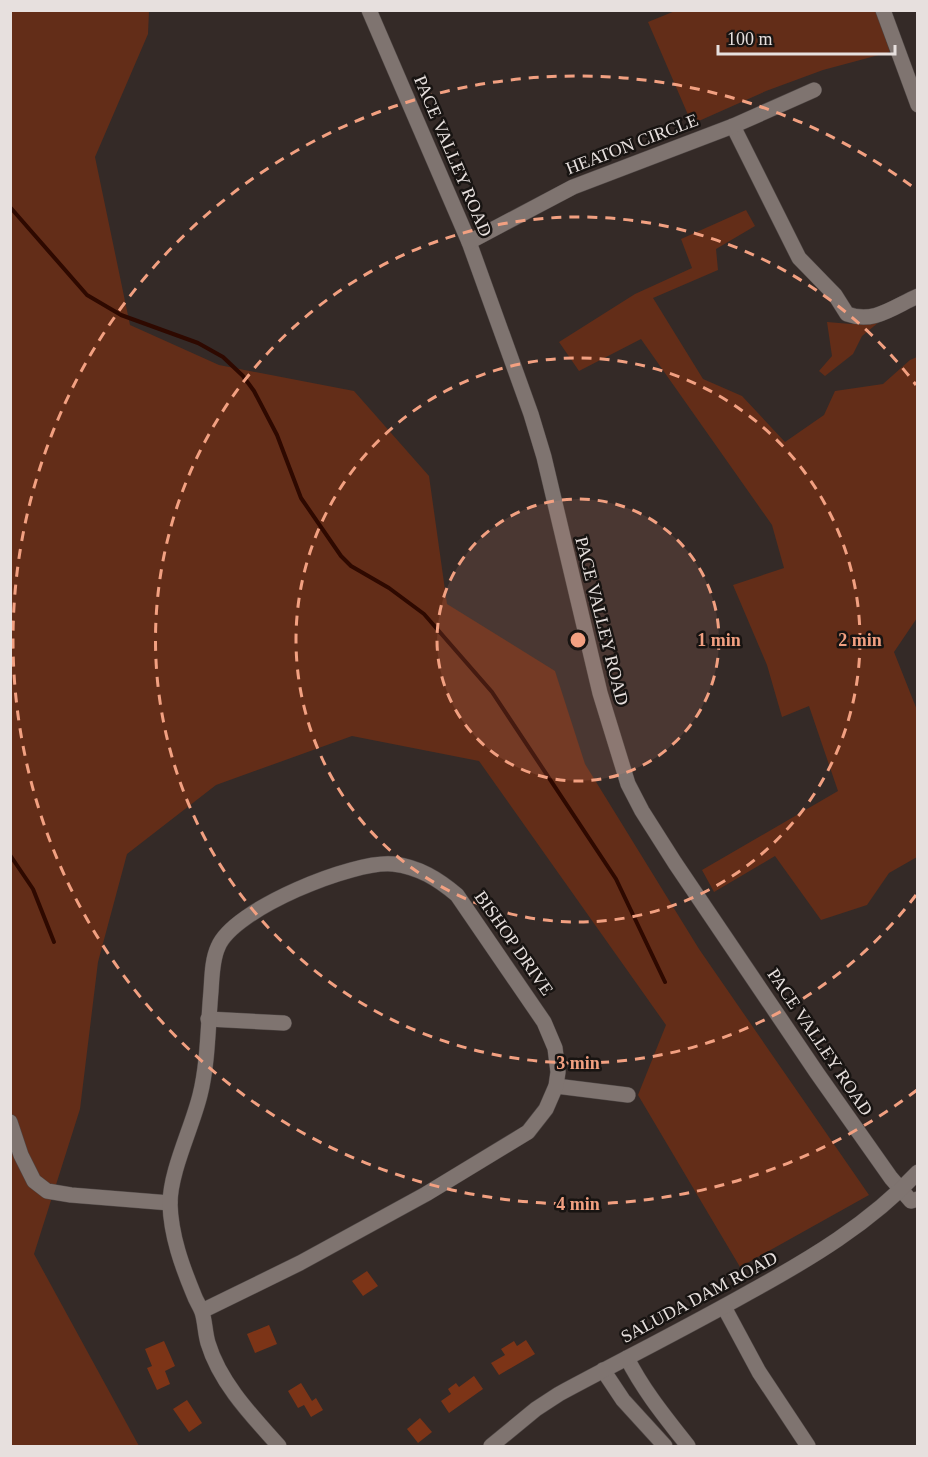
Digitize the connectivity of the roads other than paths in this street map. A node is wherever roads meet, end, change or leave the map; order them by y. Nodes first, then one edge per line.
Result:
1 (369, 10) edge
2 (883, 10) edge
3 (914, 82) edge
4 (814, 90) dead end
5 (918, 105) edge
6 (733, 126) junction
7 (469, 242) junction
8 (918, 296) edge
9 (208, 1018) junction
10 (284, 1023) dead end
11 (556, 1086) junction
12 (628, 1095) dead end
13 (10, 1122) edge
14 (918, 1172) edge
15 (900, 1190) junction
16 (918, 1199) edge
17 (170, 1203) junction
18 (724, 1306) junction
19 (202, 1311) junction
20 (627, 1358) junction
21 (603, 1370) junction
22 (279, 1446) edge
23 (491, 1446) edge
24 (664, 1446) edge
25 (688, 1446) edge
26 (808, 1446) edge

1 - 7 street, PACE VALLEY ROAD
2 - 3 street
3 - 5 street
4 - 6 street, HEATON CIRCLE
6 - 7 street, HEATON CIRCLE
6 - 8 street
7 - 15 street, PACE VALLEY ROAD
9 - 10 street
9 - 11 street, BISHOP DRIVE
9 - 17 street, BISHOP DRIVE
11 - 12 street
11 - 19 street, BISHOP DRIVE
13 - 17 street
14 - 15 street, SALUDA DAM ROAD
15 - 16 street
15 - 18 street, SALUDA DAM ROAD
17 - 19 street, BISHOP DRIVE
18 - 20 street, SALUDA DAM ROAD
18 - 26 street
19 - 22 street, BISHOP DRIVE
20 - 21 street, SALUDA DAM ROAD
20 - 25 street
21 - 23 street, SALUDA DAM ROAD
21 - 24 street

